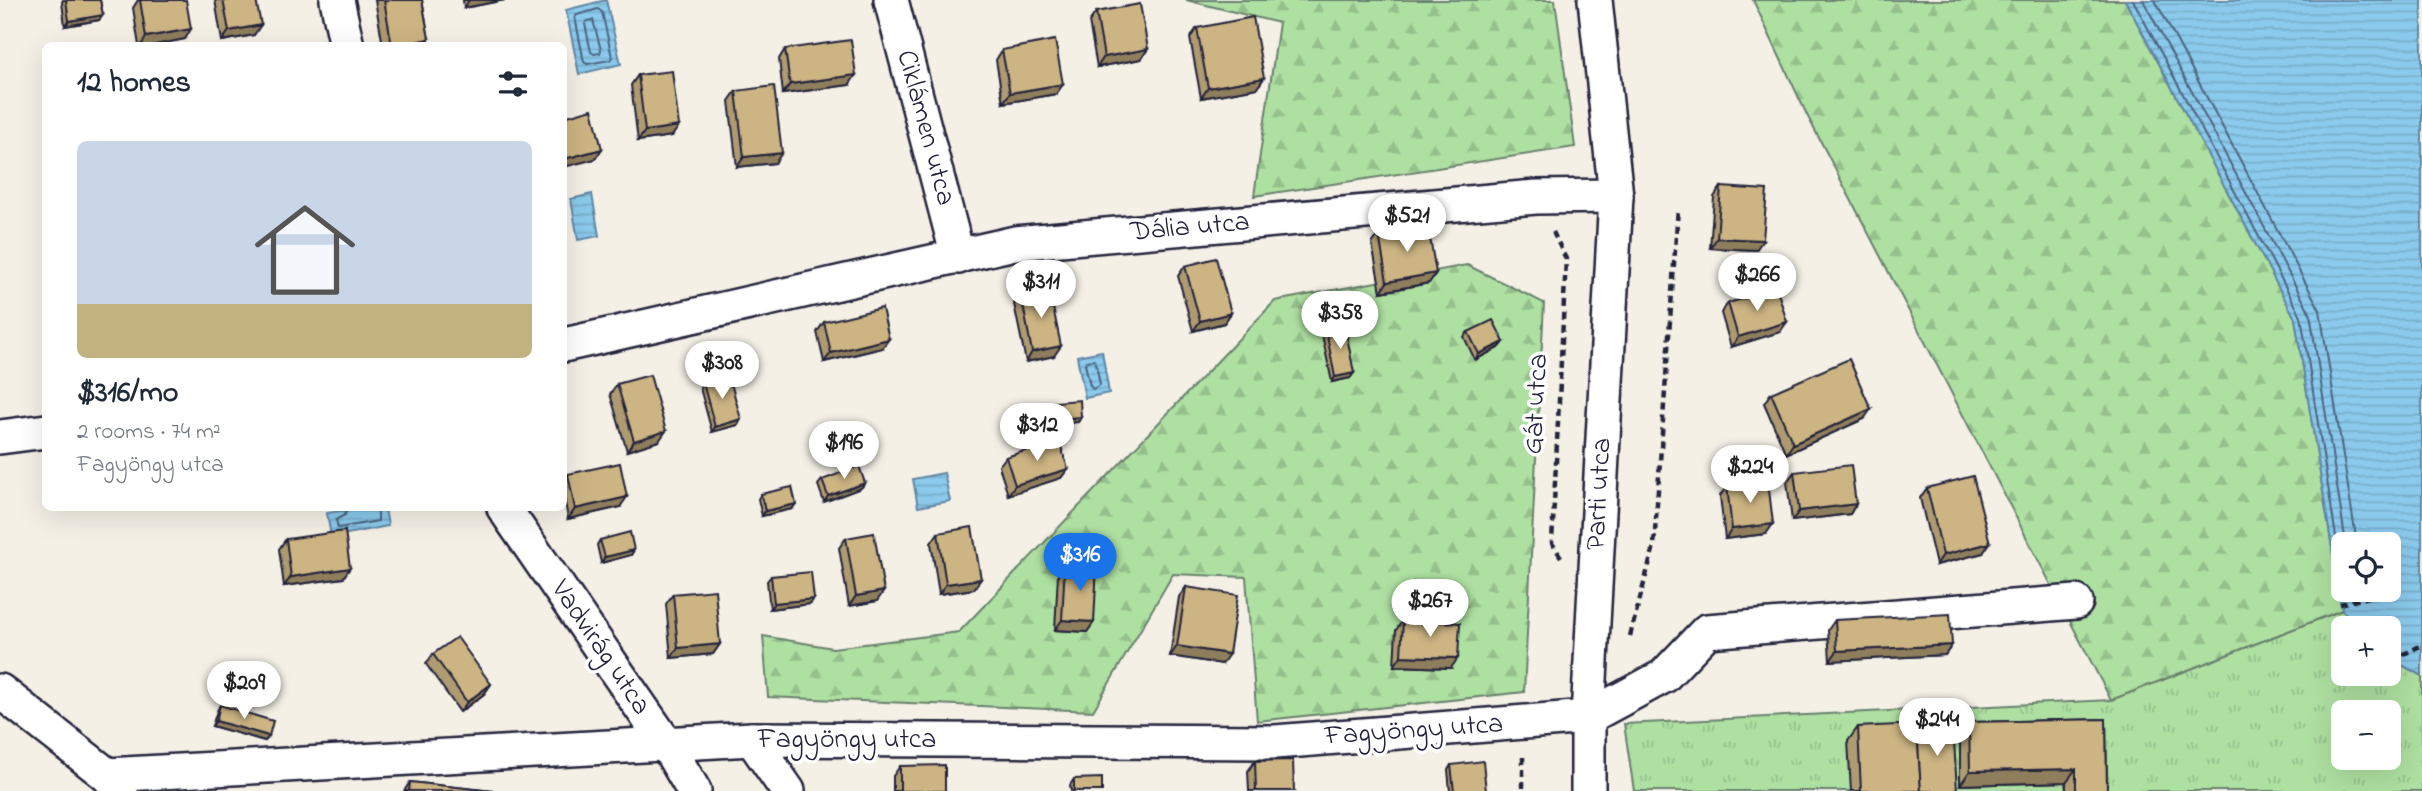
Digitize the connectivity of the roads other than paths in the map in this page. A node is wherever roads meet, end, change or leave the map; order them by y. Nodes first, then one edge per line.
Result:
1 (337, 0) edge
2 (891, 0) edge
3 (1595, 0) edge
4 (345, 42) edge
5 (1616, 197) junction
6 (958, 257) junction
7 (567, 344) edge
8 (42, 432) edge
9 (0, 437) edge
10 (506, 511) edge
11 (2076, 602) dead end
12 (0, 691) edge
13 (1588, 717) junction
14 (752, 739) junction
15 (667, 745) junction
16 (114, 783) edge
17 (694, 791) edge
18 (788, 791) edge
19 (1588, 791) edge

1 - 4 street
2 - 6 street, Ciklámen utca
3 - 5 street, Parti utca
5 - 6 street, Dália utca
5 - 13 street, Parti utca
6 - 7 street, Dália utca
8 - 9 street
10 - 15 street, Vadvirág utca
11 - 13 street
12 - 16 street
13 - 14 street, Fagyöngy utca
13 - 19 street, Parti utca
14 - 15 street, Fagyöngy utca
14 - 18 street
15 - 16 street, Fagyöngy utca
15 - 17 street, Vadvirág utca

